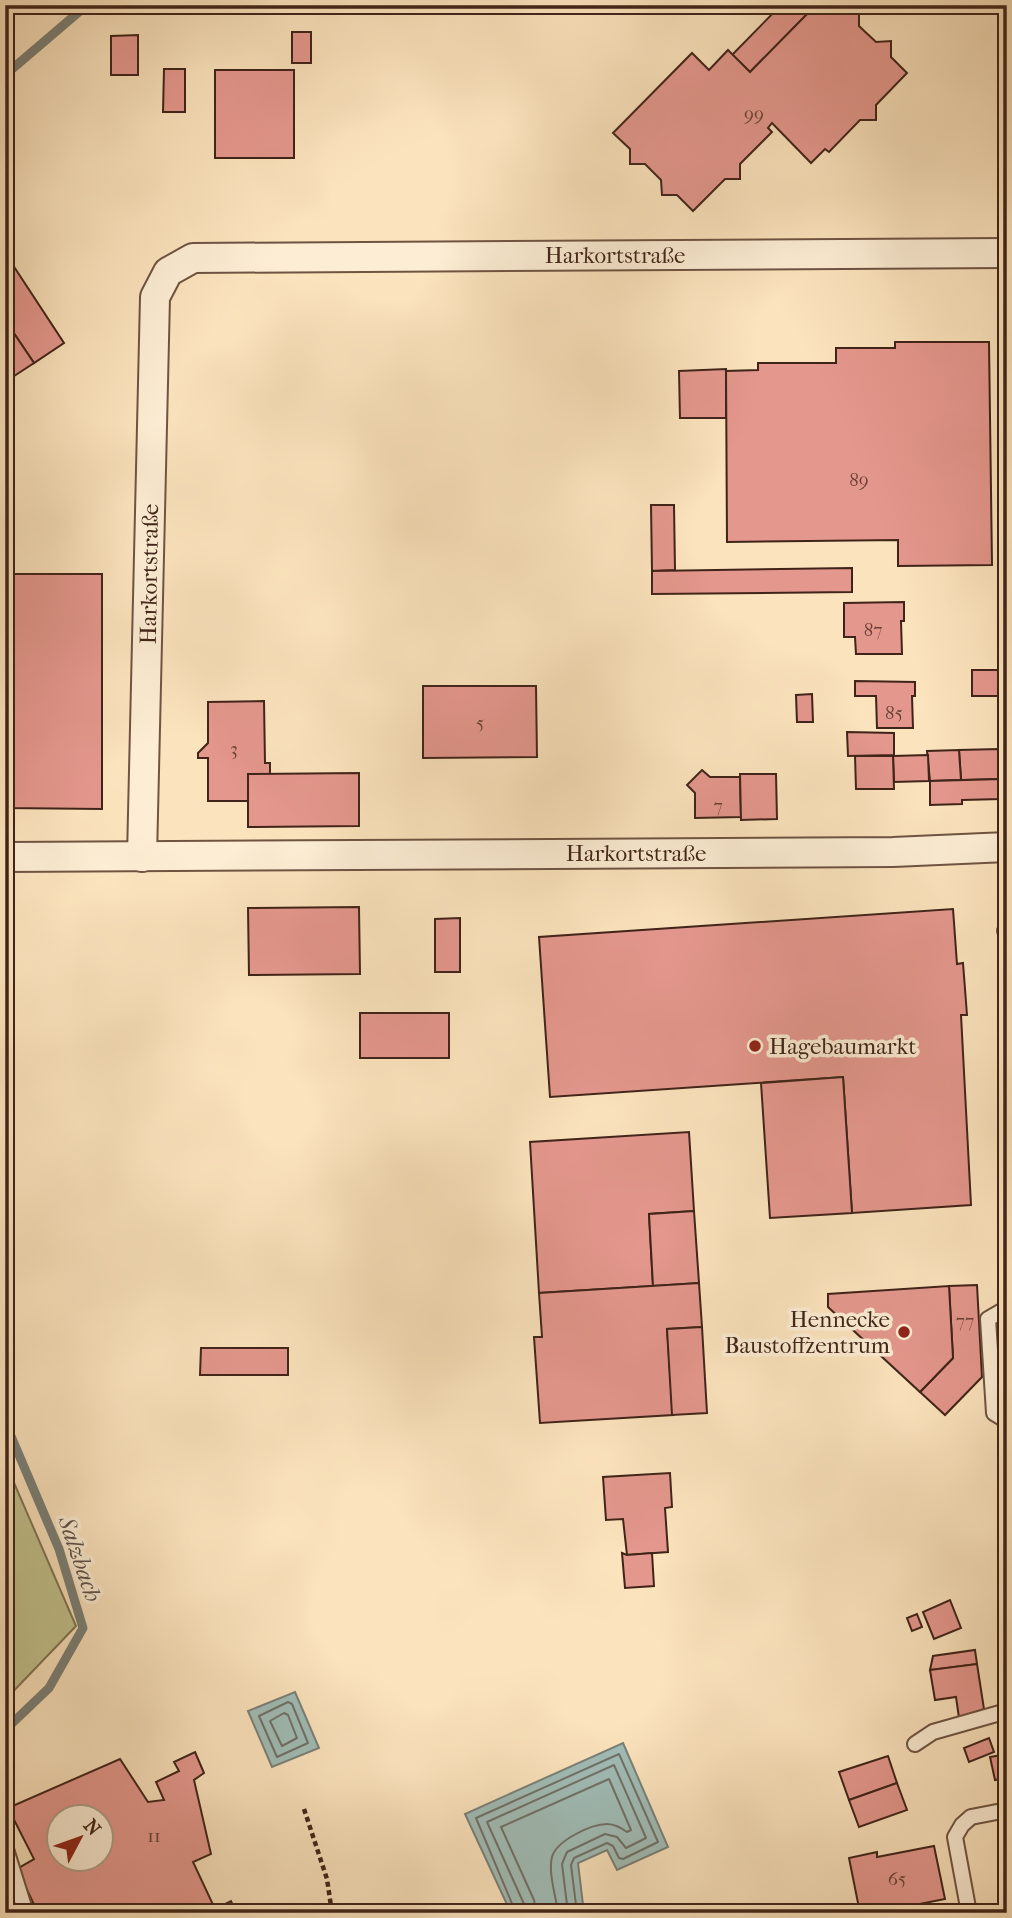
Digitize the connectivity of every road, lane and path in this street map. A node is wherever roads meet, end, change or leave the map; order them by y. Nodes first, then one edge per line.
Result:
1 (1007, 253) edge
2 (1007, 847) edge
3 (5, 857) edge
4 (142, 857) junction
5 (1007, 1308) edge
6 (1007, 1421) edge
7 (1007, 1711) edge
8 (915, 1744) dead end
9 (304, 1809) dead end
10 (1007, 1810) edge
11 (5, 1846) edge
12 (26, 1913) edge
13 (332, 1913) edge
14 (969, 1913) edge

1 - 4 street, Harkortstraße
2 - 4 street, Harkortstraße
3 - 4 street
5 - 6 lane
7 - 8 lane
9 - 13 path
10 - 14 lane
11 - 12 lane

